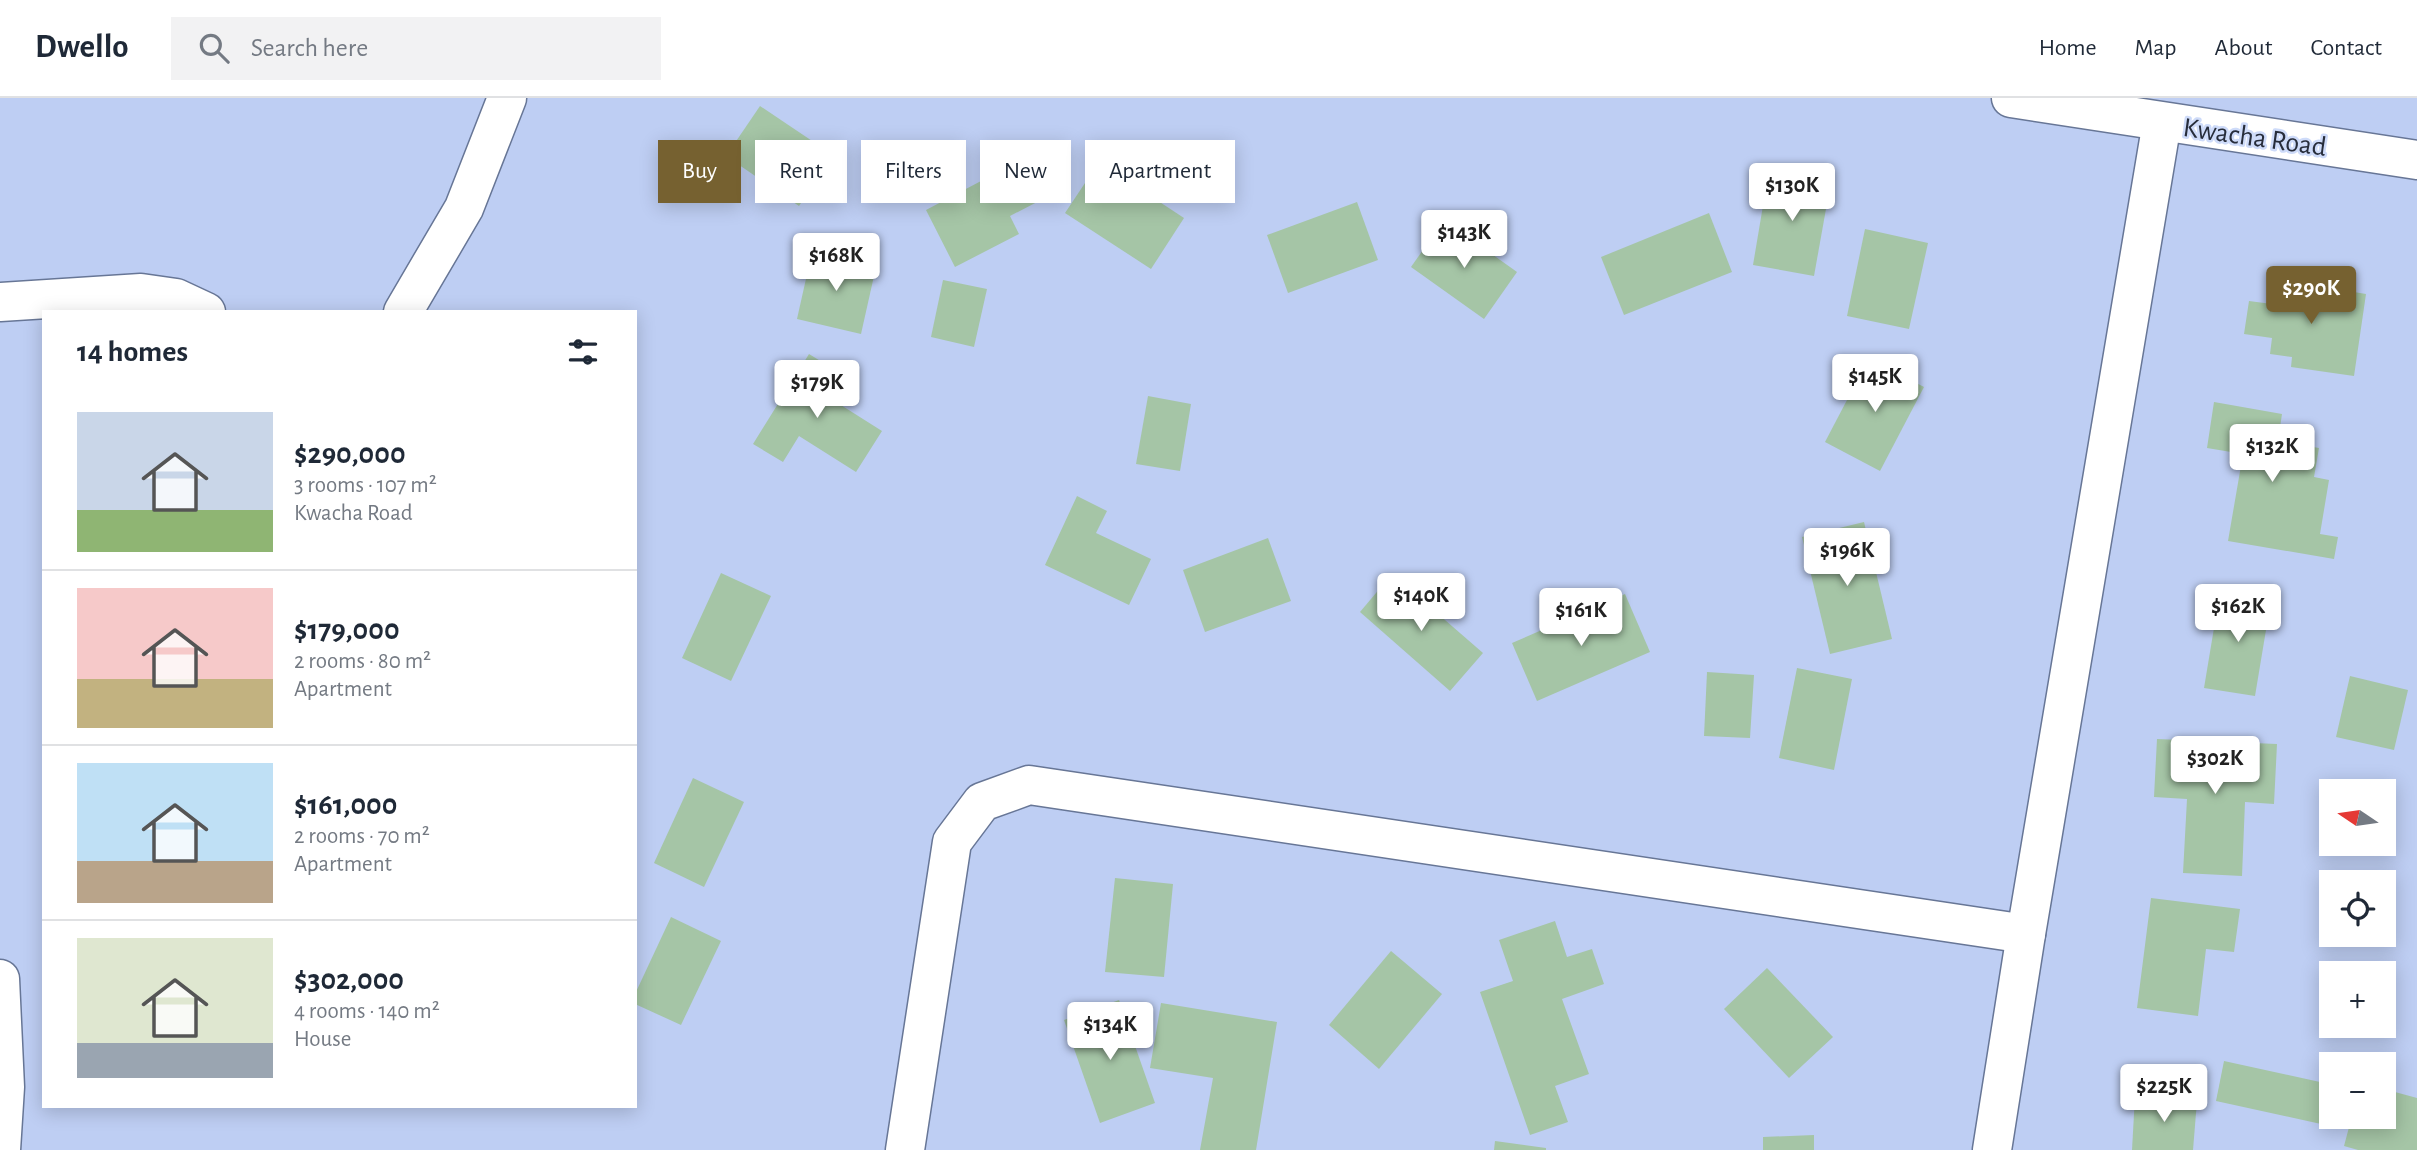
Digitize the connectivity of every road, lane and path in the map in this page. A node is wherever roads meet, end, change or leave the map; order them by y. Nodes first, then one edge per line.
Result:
1 (507, 98) edge
2 (2011, 98) edge
3 (2162, 122) junction
4 (2417, 160) edge
5 (0, 302) edge
6 (202, 310) edge
7 (404, 310) edge
8 (2026, 934) junction
9 (0, 979) edge
10 (1, 1150) edge
11 (905, 1150) edge
12 (1993, 1150) edge

1 - 7 street
2 - 3 street, Kwacha Road
3 - 4 street, Kwacha Road
3 - 8 street
5 - 6 street
8 - 11 street
8 - 12 street
9 - 10 street

